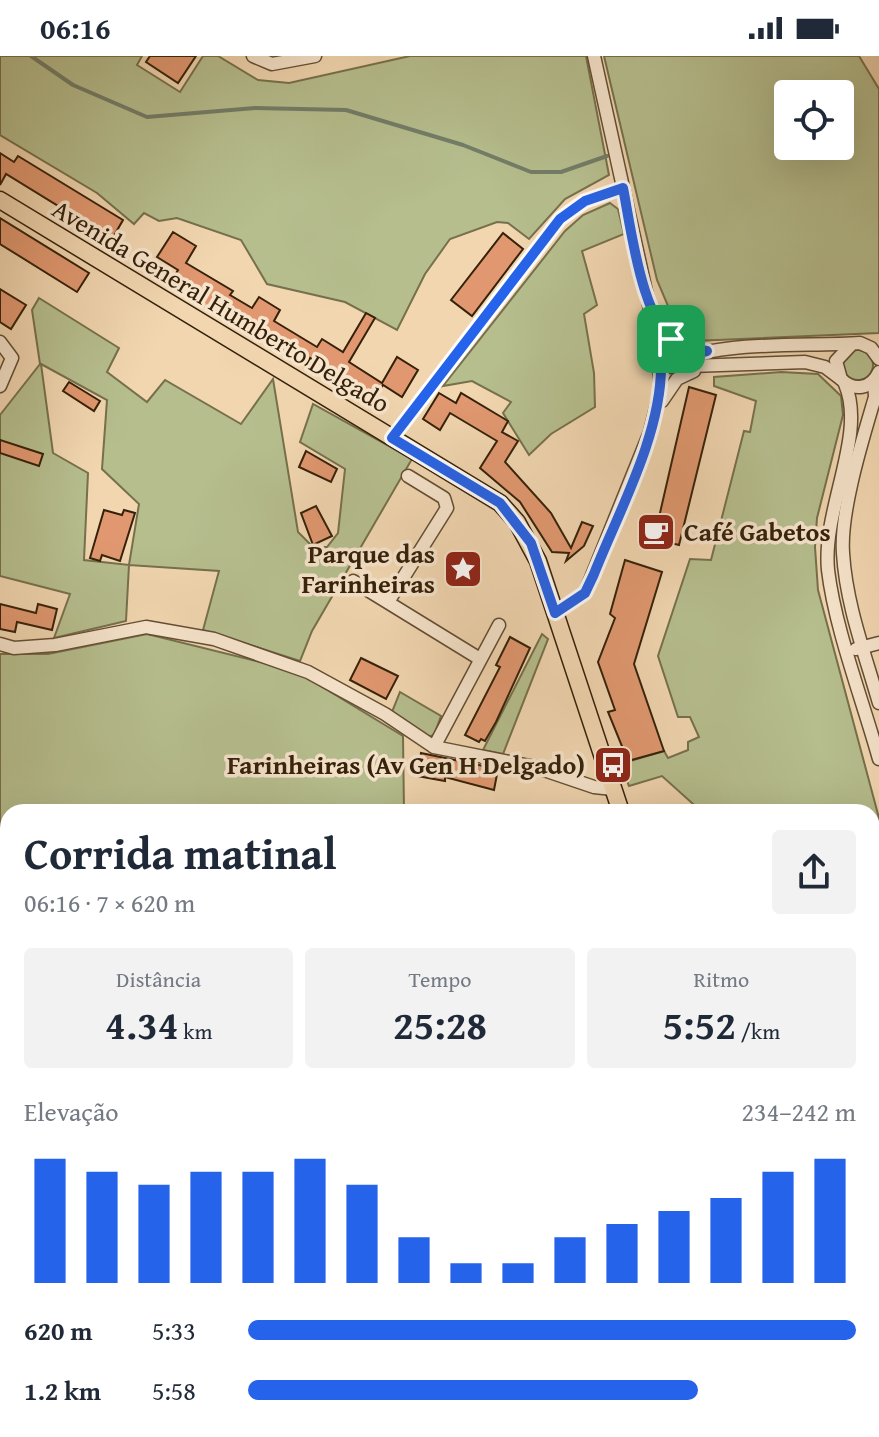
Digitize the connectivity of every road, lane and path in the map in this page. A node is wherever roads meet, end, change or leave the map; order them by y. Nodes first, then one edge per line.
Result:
1 (253, 56) edge
2 (315, 56) edge
3 (594, 56) edge
4 (623, 188) junction
5 (0, 200) edge
6 (649, 308) junction
7 (0, 342) edge
8 (879, 343) edge
9 (857, 344) junction
10 (707, 351) junction
11 (879, 359) edge
12 (661, 367) junction
13 (707, 367) junction
14 (877, 377) edge
15 (843, 381) junction
16 (0, 386) edge
17 (658, 407) junction
18 (392, 438) junction
19 (408, 476) dead end
20 (353, 581) dead end
21 (388, 602) junction
22 (555, 613) junction
23 (499, 625) dead end
24 (879, 643) edge
25 (0, 644) edge
26 (863, 647) junction
27 (849, 651) junction
28 (480, 659) junction
29 (879, 703) edge
30 (434, 747) junction
31 (879, 759) edge
32 (613, 789) junction
33 (619, 804) edge

1 - 2 street
3 - 4 street
4 - 6 street
4 - 18 street
5 - 18 main road, Avenida General Humberto Delgado
6 - 10 street
6 - 12 street
7 - 16 street
8 - 9 street
9 - 10 street
9 - 11 street
9 - 15 street
10 - 12 street
12 - 13 street
12 - 17 street
13 - 15 street
13 - 17 street
14 - 15 street
14 - 26 street
15 - 27 street
17 - 22 street
18 - 22 main road, Avenida General Humberto Delgado
19 - 21 street
20 - 21 street
21 - 28 street
22 - 32 main road, Avenida General Humberto Delgado
23 - 28 street
24 - 26 street
25 - 30 street
26 - 27 street
26 - 29 street
27 - 31 street
28 - 30 street
30 - 32 street
32 - 33 main road, Avenida General Humberto Delgado

